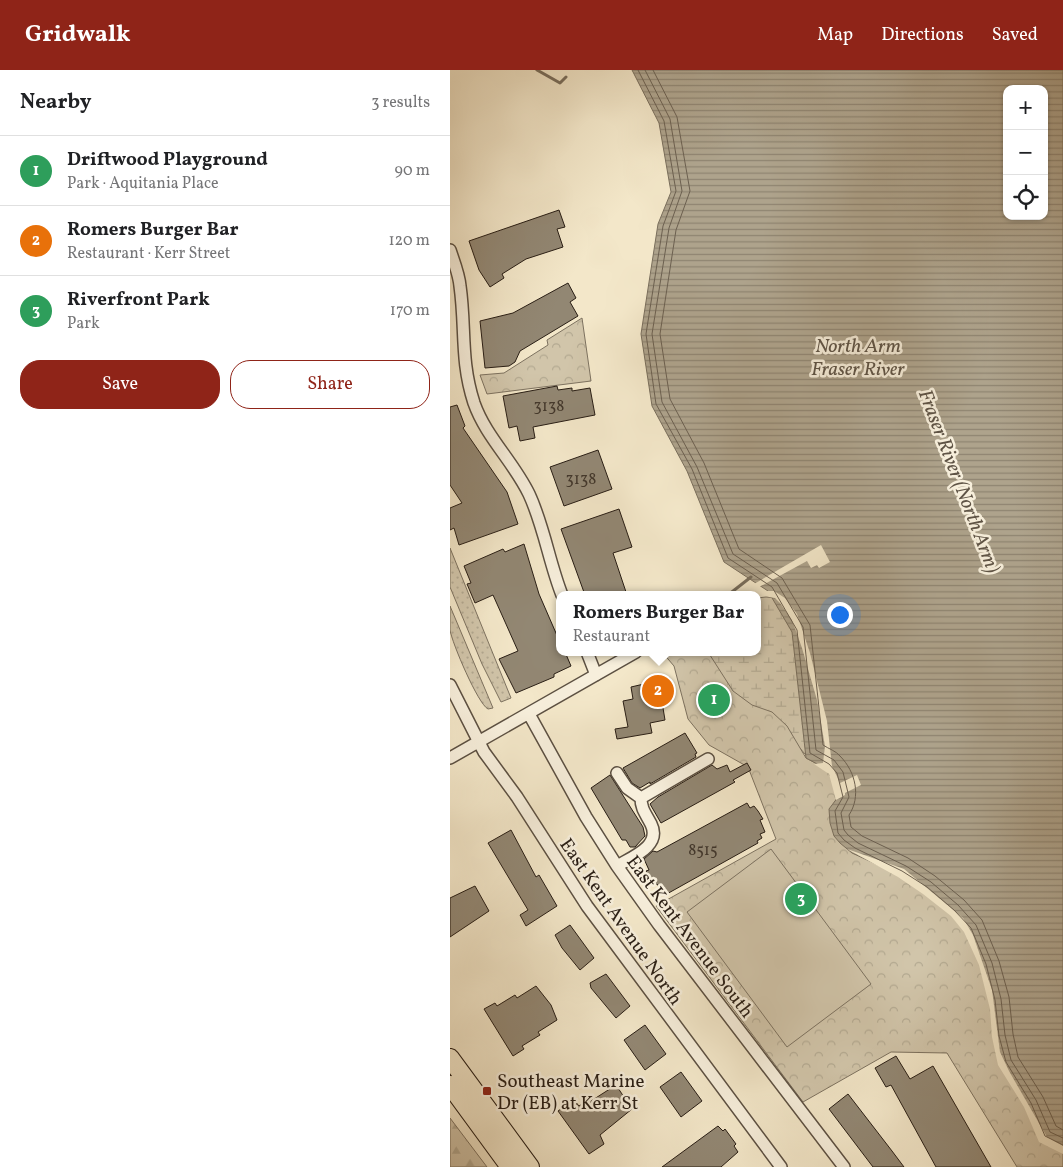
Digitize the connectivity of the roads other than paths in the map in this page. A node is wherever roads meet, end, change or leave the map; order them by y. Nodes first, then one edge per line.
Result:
1 (450, 250) edge
2 (561, 591) edge
3 (588, 656) edge
4 (629, 656) edge
5 (596, 675) junction
6 (450, 685) edge
7 (529, 714) junction
8 (479, 742) junction
9 (450, 758) edge
10 (708, 759) dead end
11 (617, 773) dead end
12 (641, 798) junction
13 (617, 866) junction
14 (450, 1058) edge
15 (450, 1085) edge
16 (510, 1167) edge
17 (530, 1167) edge
18 (781, 1167) edge
19 (844, 1167) edge

1 - 2 street
3 - 5 street
4 - 5 street
5 - 7 street
6 - 8 street, East Kent Avenue North
7 - 8 street
7 - 13 street, East Kent Avenue South
8 - 9 street
8 - 18 street, East Kent Avenue North
10 - 12 street
11 - 12 street
12 - 13 street
13 - 19 street, East Kent Avenue South
14 - 17 main road
15 - 16 main road

